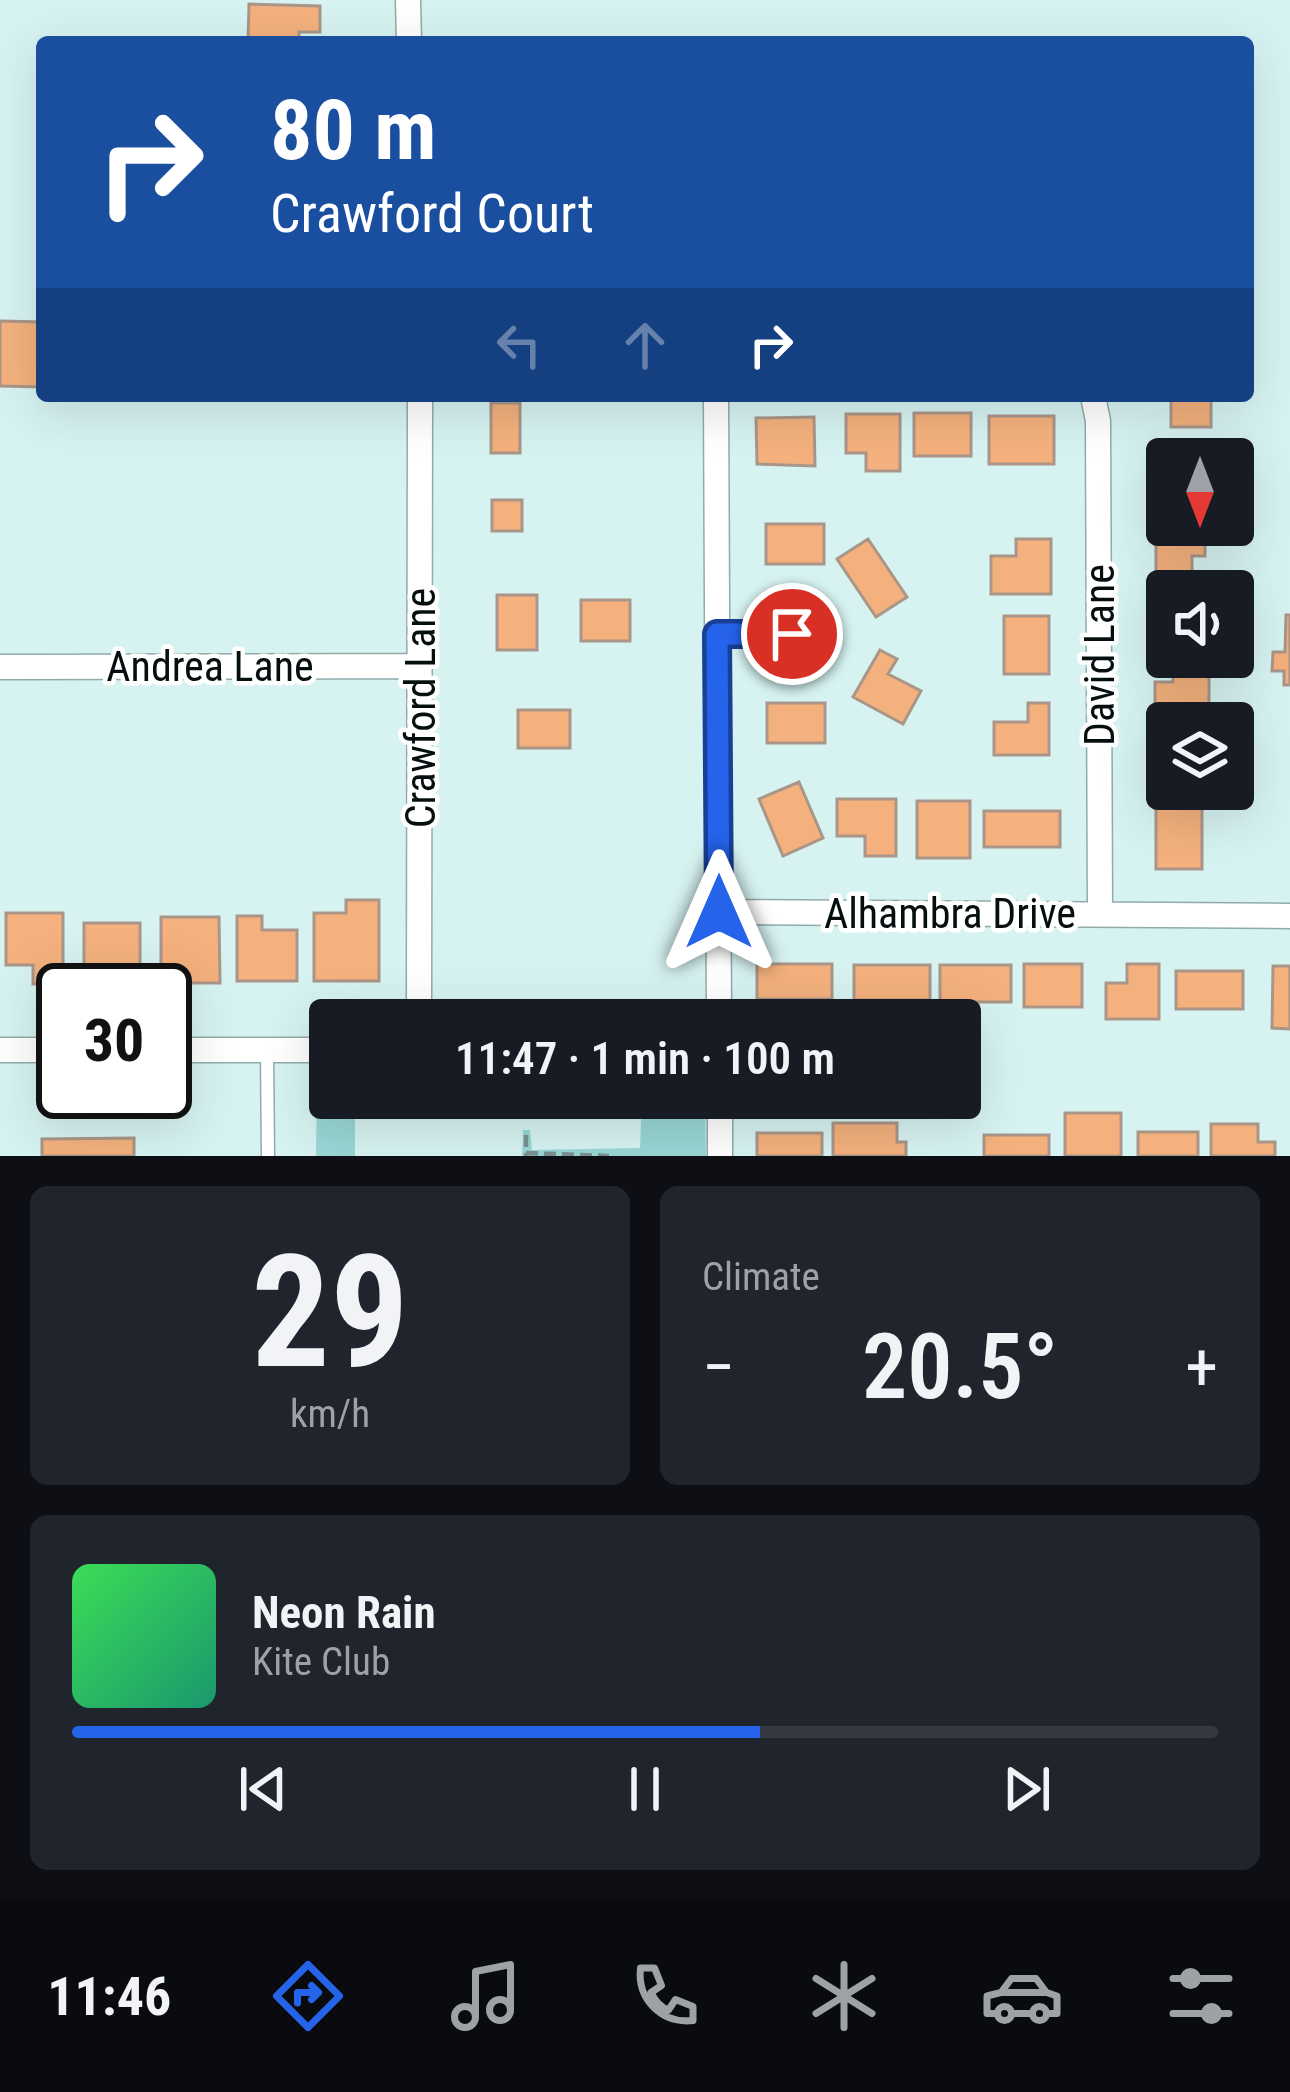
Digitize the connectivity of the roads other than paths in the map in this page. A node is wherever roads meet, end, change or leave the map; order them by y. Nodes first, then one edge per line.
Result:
1 (408, 0) edge
2 (409, 36) edge
3 (420, 402) edge
4 (716, 402) edge
5 (1094, 402) edge
6 (717, 634) junction
7 (792, 634) dead end
8 (421, 666) junction
9 (0, 667) edge
10 (719, 912) junction
11 (1100, 914) junction
12 (1290, 916) edge
13 (419, 999) edge
14 (719, 999) edge
15 (36, 1050) edge
16 (192, 1050) edge
17 (267, 1050) junction
18 (309, 1050) edge
19 (0, 1051) edge
20 (720, 1119) edge
21 (268, 1156) edge
22 (720, 1156) edge

1 - 2 street
3 - 8 street, Crawford Lane
4 - 6 street
5 - 11 street, David Lane
6 - 7 street
6 - 10 street
8 - 9 street, Andrea Lane
8 - 13 street, Crawford Lane
10 - 11 street, Alhambra Drive
10 - 14 street
11 - 12 street, Alhambra Drive
15 - 19 street
16 - 17 street
17 - 18 street
17 - 21 lane
20 - 22 street

